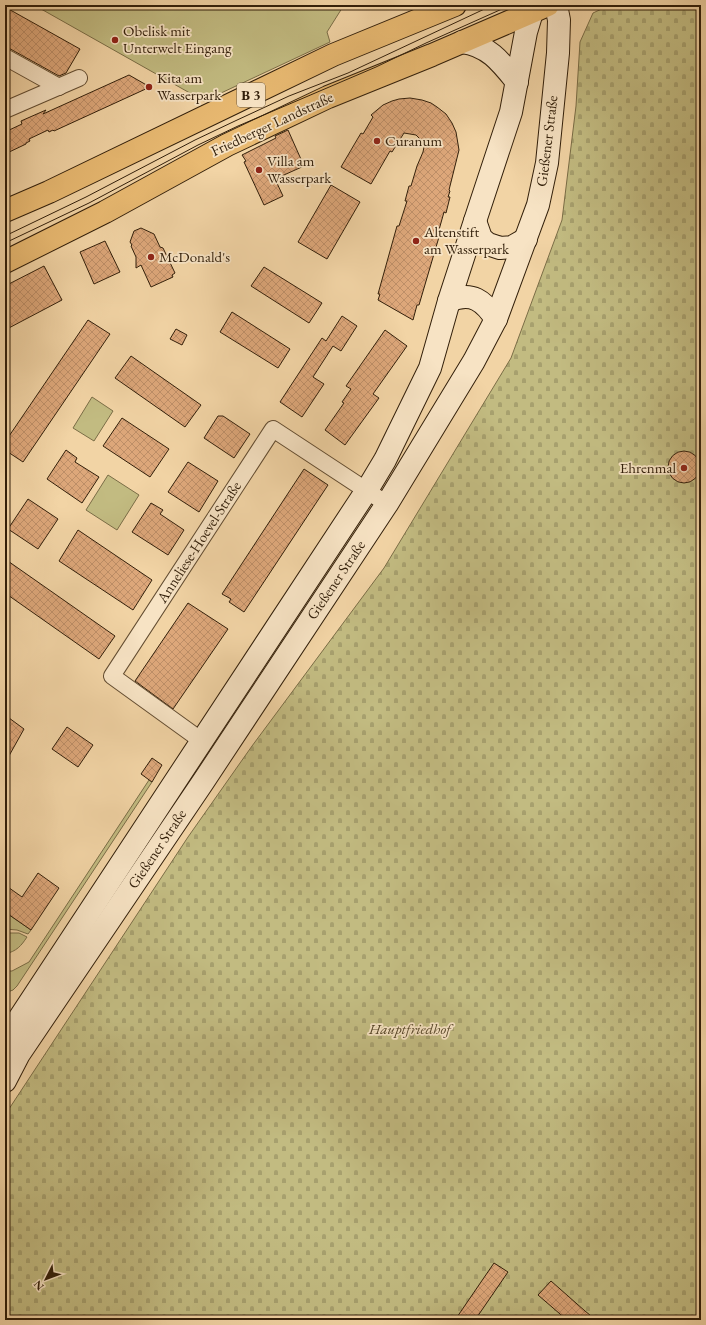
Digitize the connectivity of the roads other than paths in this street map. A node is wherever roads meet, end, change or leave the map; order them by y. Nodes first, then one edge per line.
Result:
1 (455, 5) edge
2 (556, 5) edge
3 (573, 5) edge
4 (538, 7) edge
5 (558, 33) junction
6 (462, 42) junction
7 (5, 57) edge
8 (79, 78) dead end
9 (517, 82) junction
10 (59, 87) junction
11 (5, 110) edge
12 (5, 211) edge
13 (475, 221) junction
14 (526, 239) junction
15 (5, 262) edge
16 (449, 301) junction
17 (496, 319) junction
18 (367, 490) junction
19 (387, 504) junction
20 (202, 741) junction
21 (5, 1040) edge
22 (5, 1080) edge

1 - 12 main road, B 3
2 - 5 main road, Gießener Straße
3 - 5 main road, Gießener Straße
4 - 6 main road, Friedberger Landstraße / B 3
4 - 9 main road, Gießener Straße
5 - 14 main road, Gießener Straße
6 - 9 main road
6 - 15 main road, Friedberger Landstraße / B 3
7 - 10 street
8 - 10 street
9 - 13 main road, Gießener Straße
10 - 11 street
13 - 14 main road
13 - 16 main road, Gießener Straße
14 - 17 main road, Gießener Straße
16 - 17 main road
16 - 18 main road, Gießener Straße
17 - 19 main road, Gießener Straße
18 - 19 street, Anneliese-Hoevel-Straße
18 - 20 main road, Gießener Straße
18 - 20 street, Anneliese-Hoevel-Straße
19 - 22 main road, Gießener Straße
20 - 21 main road, Gießener Straße

